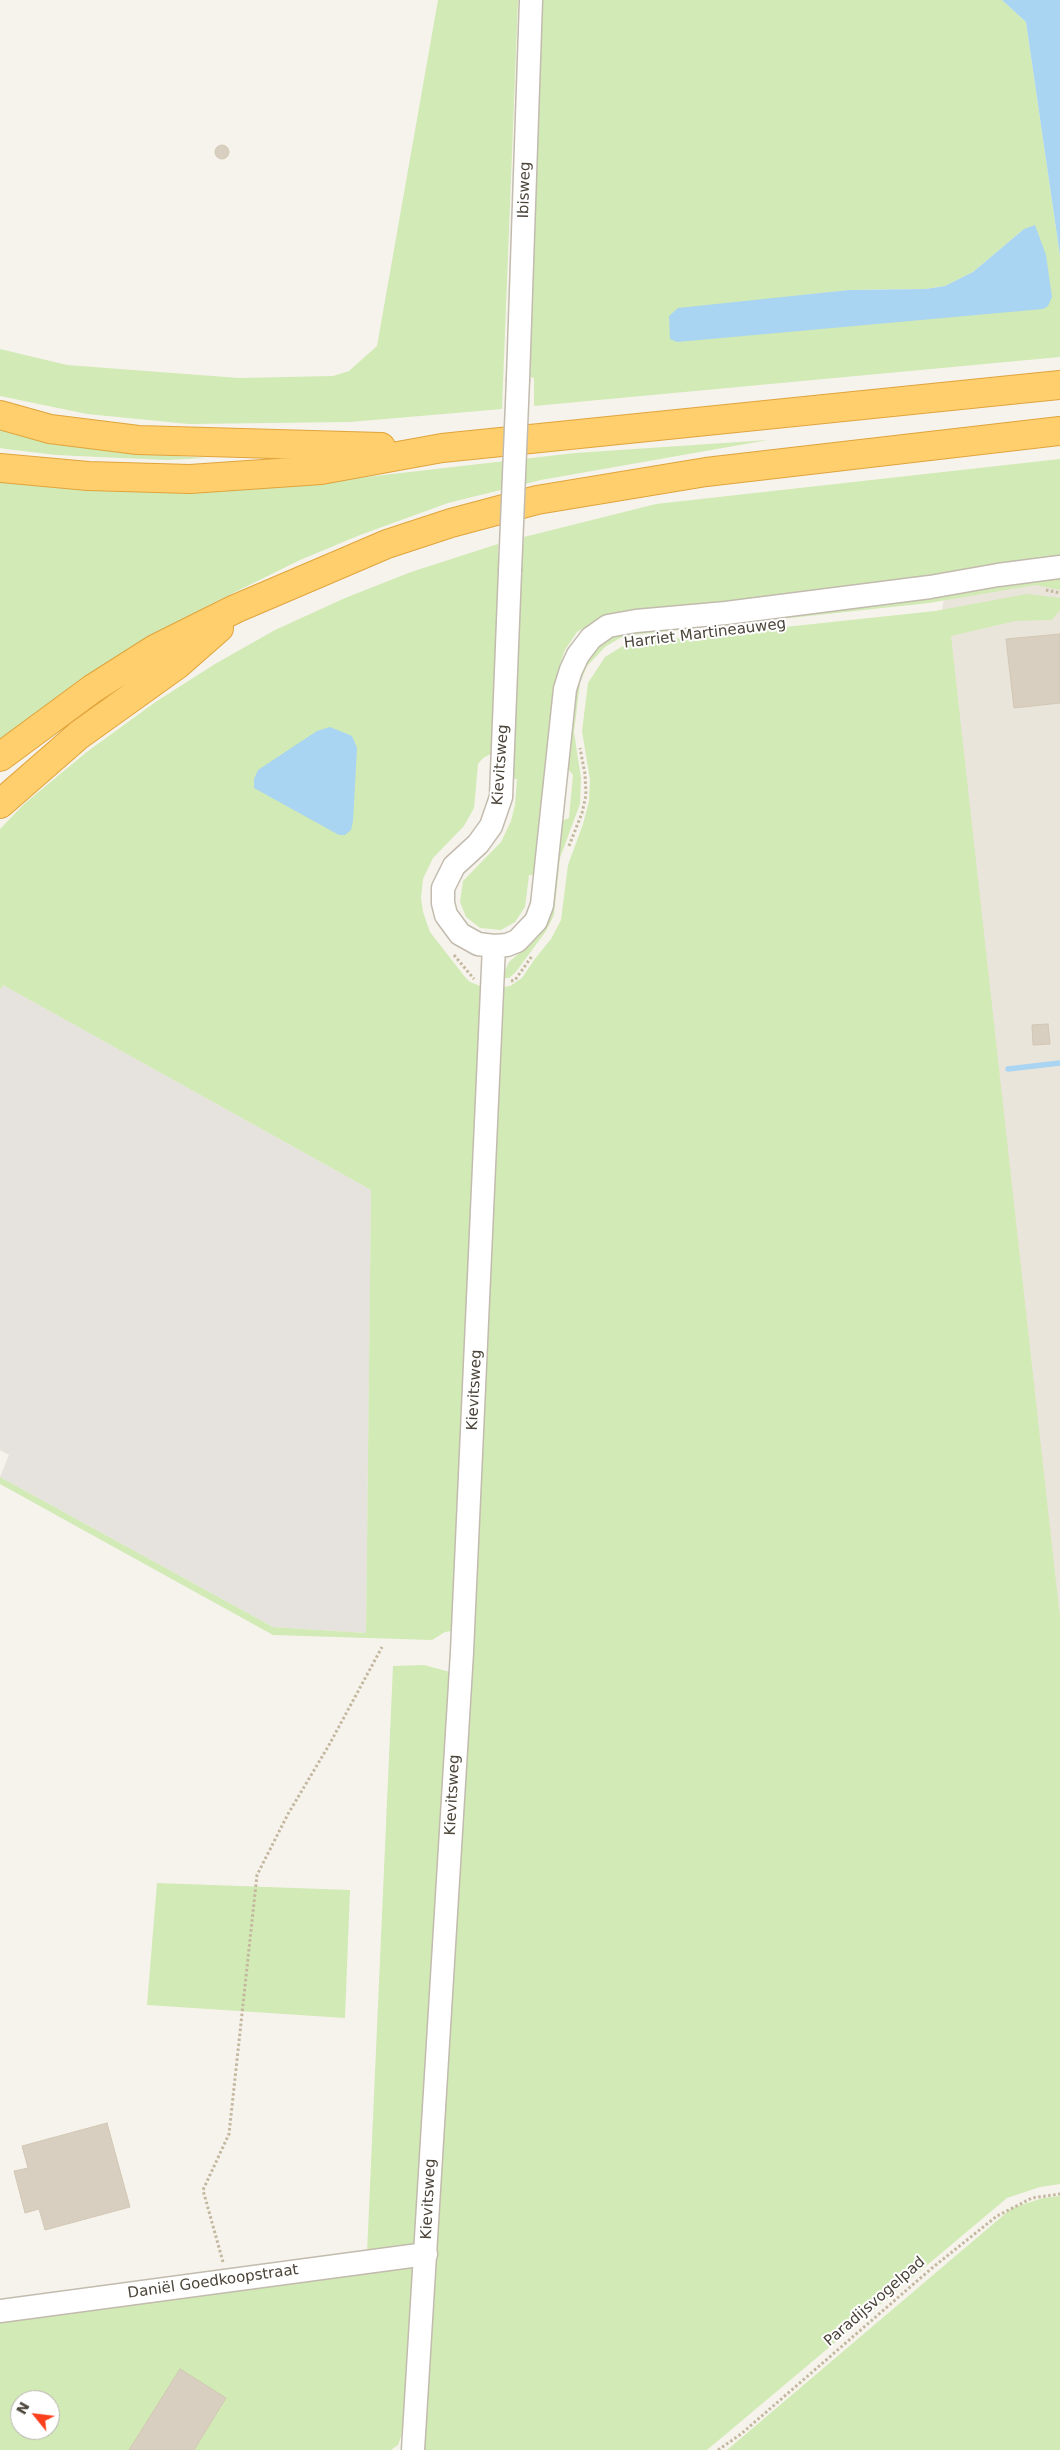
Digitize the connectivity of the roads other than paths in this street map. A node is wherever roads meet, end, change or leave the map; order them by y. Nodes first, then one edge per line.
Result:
1 (530, 0) edge
2 (518, 379) joint
3 (1060, 385) edge
4 (0, 415) edge
5 (1060, 431) edge
6 (442, 448) junction
7 (0, 468) edge
8 (1060, 567) edge
9 (244, 605) junction
10 (0, 757) edge
11 (0, 804) edge
12 (494, 946) junction
13 (426, 2254) junction
14 (0, 2311) edge
15 (413, 2450) edge

1 - 2 street, Ibisweg
2 - 12 street, Kievitsweg, bridge
3 - 6 highway
4 - 6 highway
5 - 9 highway
6 - 7 highway
8 - 12 street, Harriet Martineauweg
9 - 10 highway
9 - 11 highway
12 - 13 street, Kievitsweg
13 - 14 street, Daniël Goedkoopstraat
13 - 15 street, Kievitsweg

